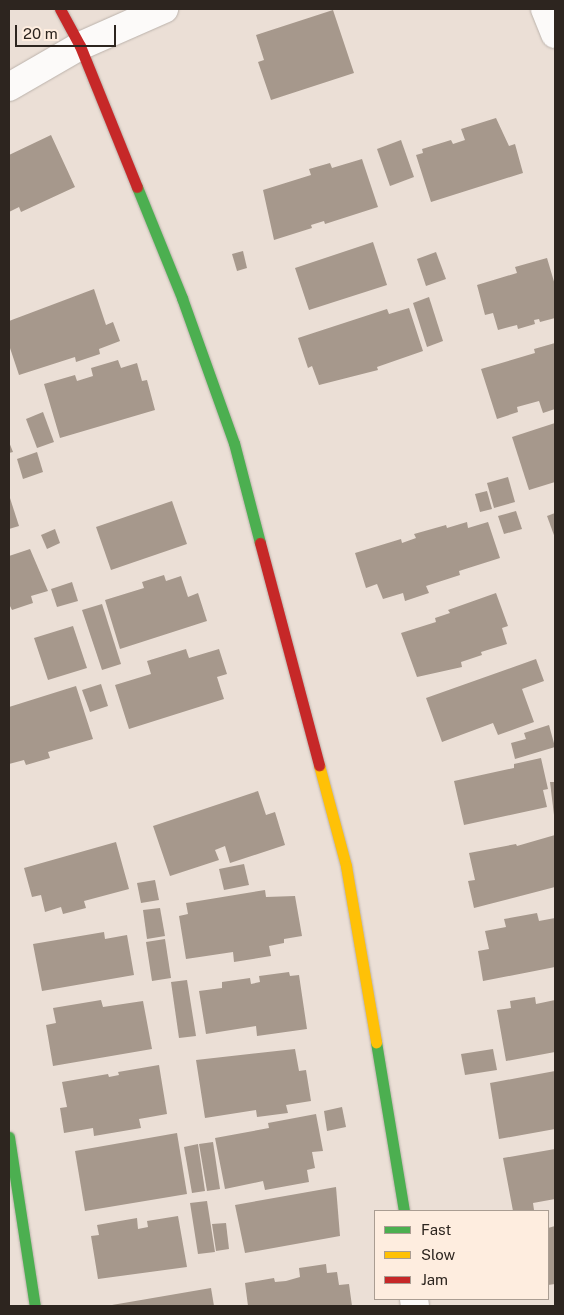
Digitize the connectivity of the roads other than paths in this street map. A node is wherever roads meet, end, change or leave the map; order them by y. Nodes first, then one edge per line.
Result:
1 (60, 9) edge
2 (164, 9) edge
3 (545, 9) edge
4 (555, 34) edge
5 (80, 46) junction
6 (9, 87) edge
7 (9, 1137) edge
8 (404, 1210) edge
9 (35, 1306) edge

1 - 5 street
2 - 5 street
3 - 4 street
5 - 6 street
5 - 8 street
7 - 9 street

